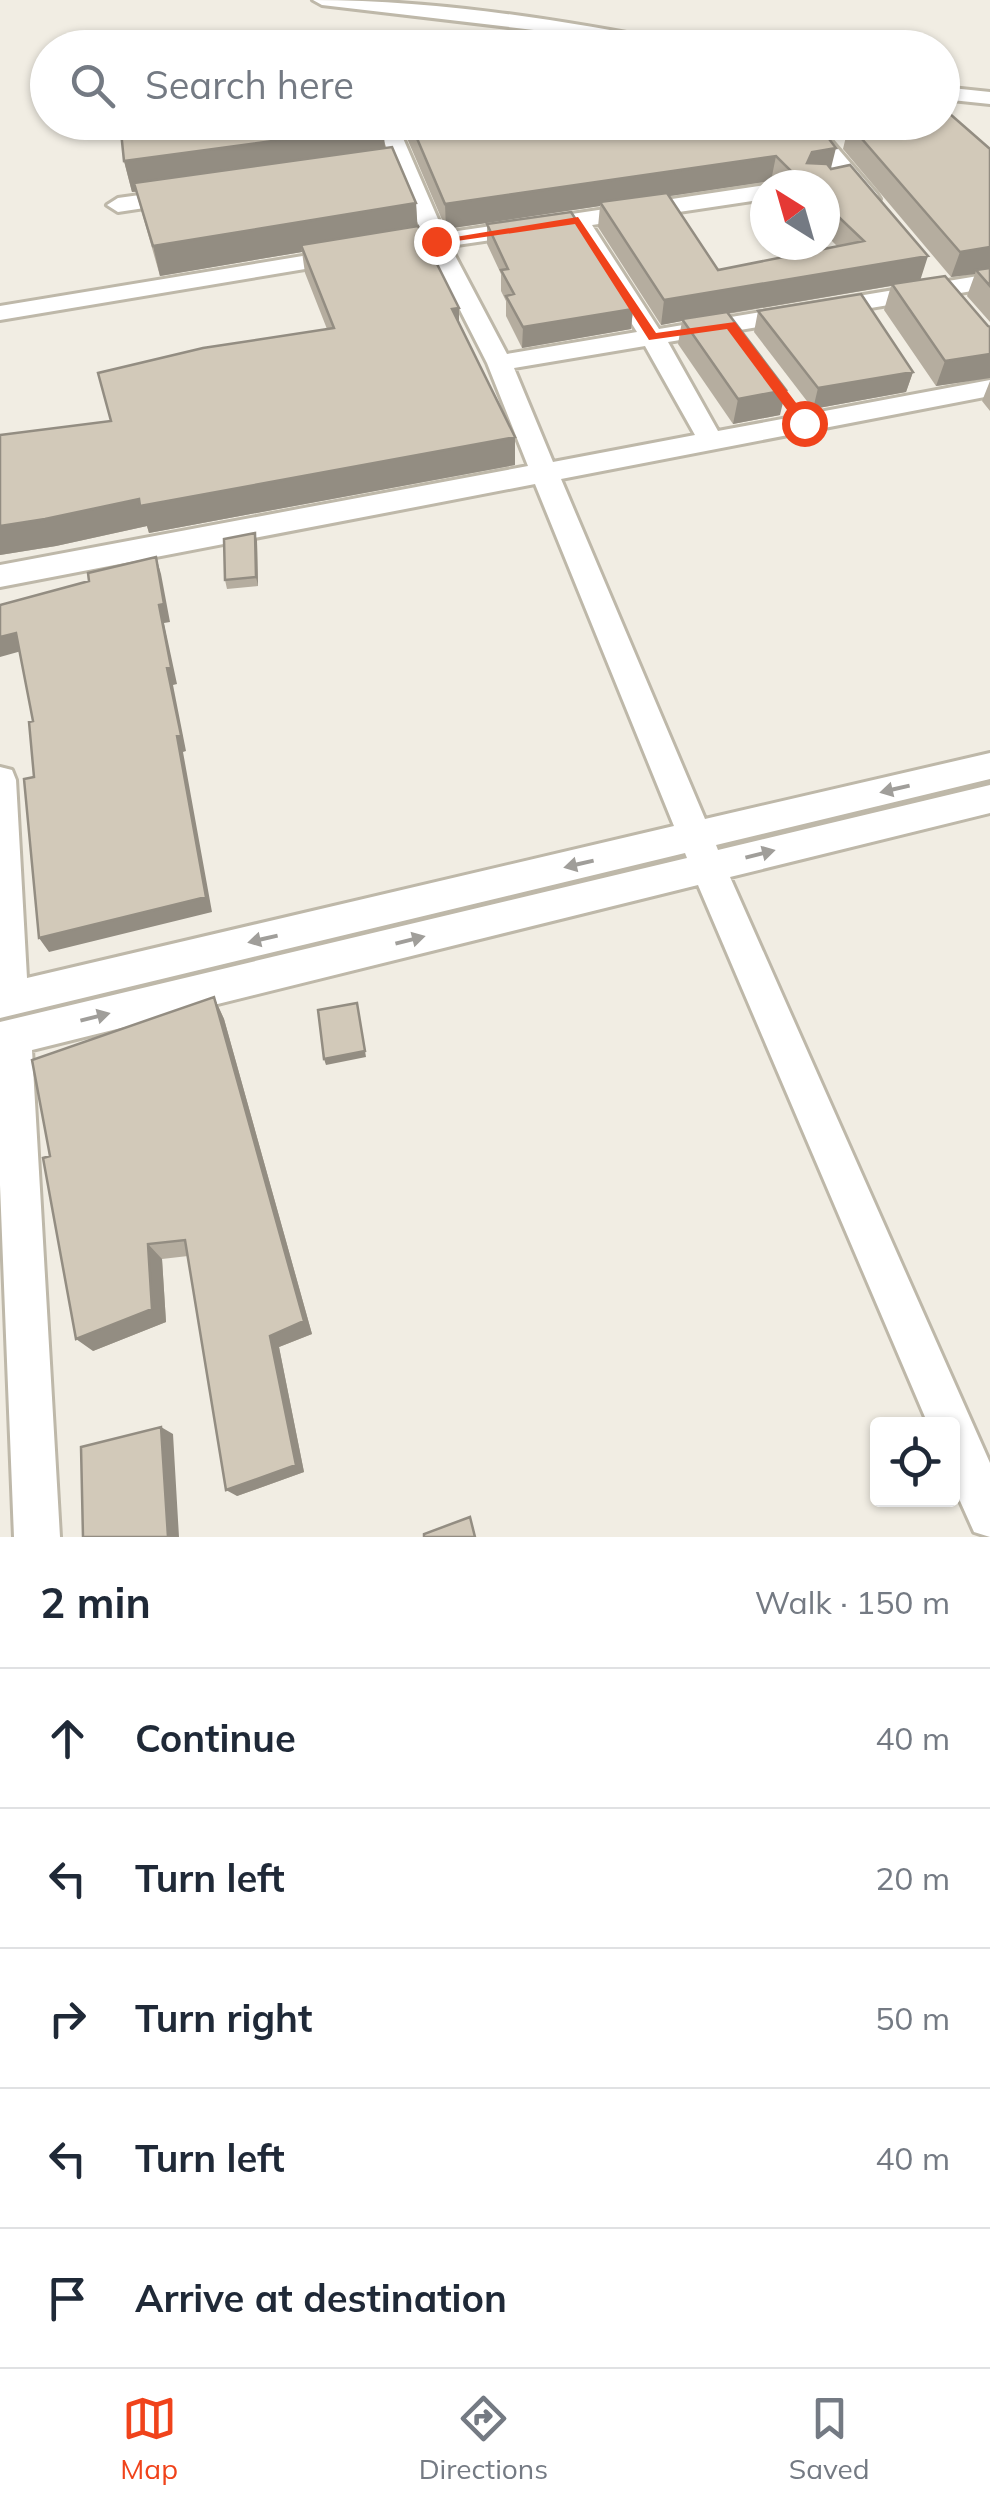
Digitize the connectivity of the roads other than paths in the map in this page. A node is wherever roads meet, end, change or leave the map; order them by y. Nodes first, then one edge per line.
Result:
1 (322, 0) edge
2 (582, 30) edge
3 (960, 96) edge
4 (985, 100) edge
5 (390, 140) edge
6 (816, 140) edge
7 (214, 192) edge
8 (750, 194) edge
9 (118, 205) dead end
10 (578, 220) junction
11 (887, 220) edge
12 (436, 241) junction
13 (398, 247) edge
14 (360, 253) edge
15 (990, 280) edge
16 (938, 281) junction
17 (0, 313) edge
18 (967, 316) edge
19 (730, 325) junction
20 (653, 338) junction
21 (752, 353) edge
22 (499, 364) junction
23 (990, 388) edge
24 (783, 395) edge
25 (804, 423) junction
26 (711, 441) junction
27 (546, 472) junction
28 (0, 576) edge
29 (990, 766) edge
30 (0, 780) edge
31 (990, 799) edge
32 (702, 852) junction
33 (6, 1019) edge
34 (947, 1417) edge
35 (960, 1448) edge
36 (990, 1516) edge
37 (37, 1537) edge

1 - 2 street
3 - 4 street
5 - 12 street
6 - 11 street
7 - 9 street
8 - 10 street
10 - 12 street
10 - 20 street
12 - 13 street
12 - 22 street
14 - 17 street
15 - 16 street
16 - 18 street
16 - 19 street
19 - 20 street
19 - 21 street
20 - 22 street
20 - 26 street
22 - 27 street
23 - 25 street
24 - 25 street
25 - 26 street
26 - 27 street
27 - 28 street
27 - 32 street
29 -> 32 street
30 - 33 street
32 -> 31 street
32 - 33 street
32 - 34 street
33 - 37 street
35 - 36 street

